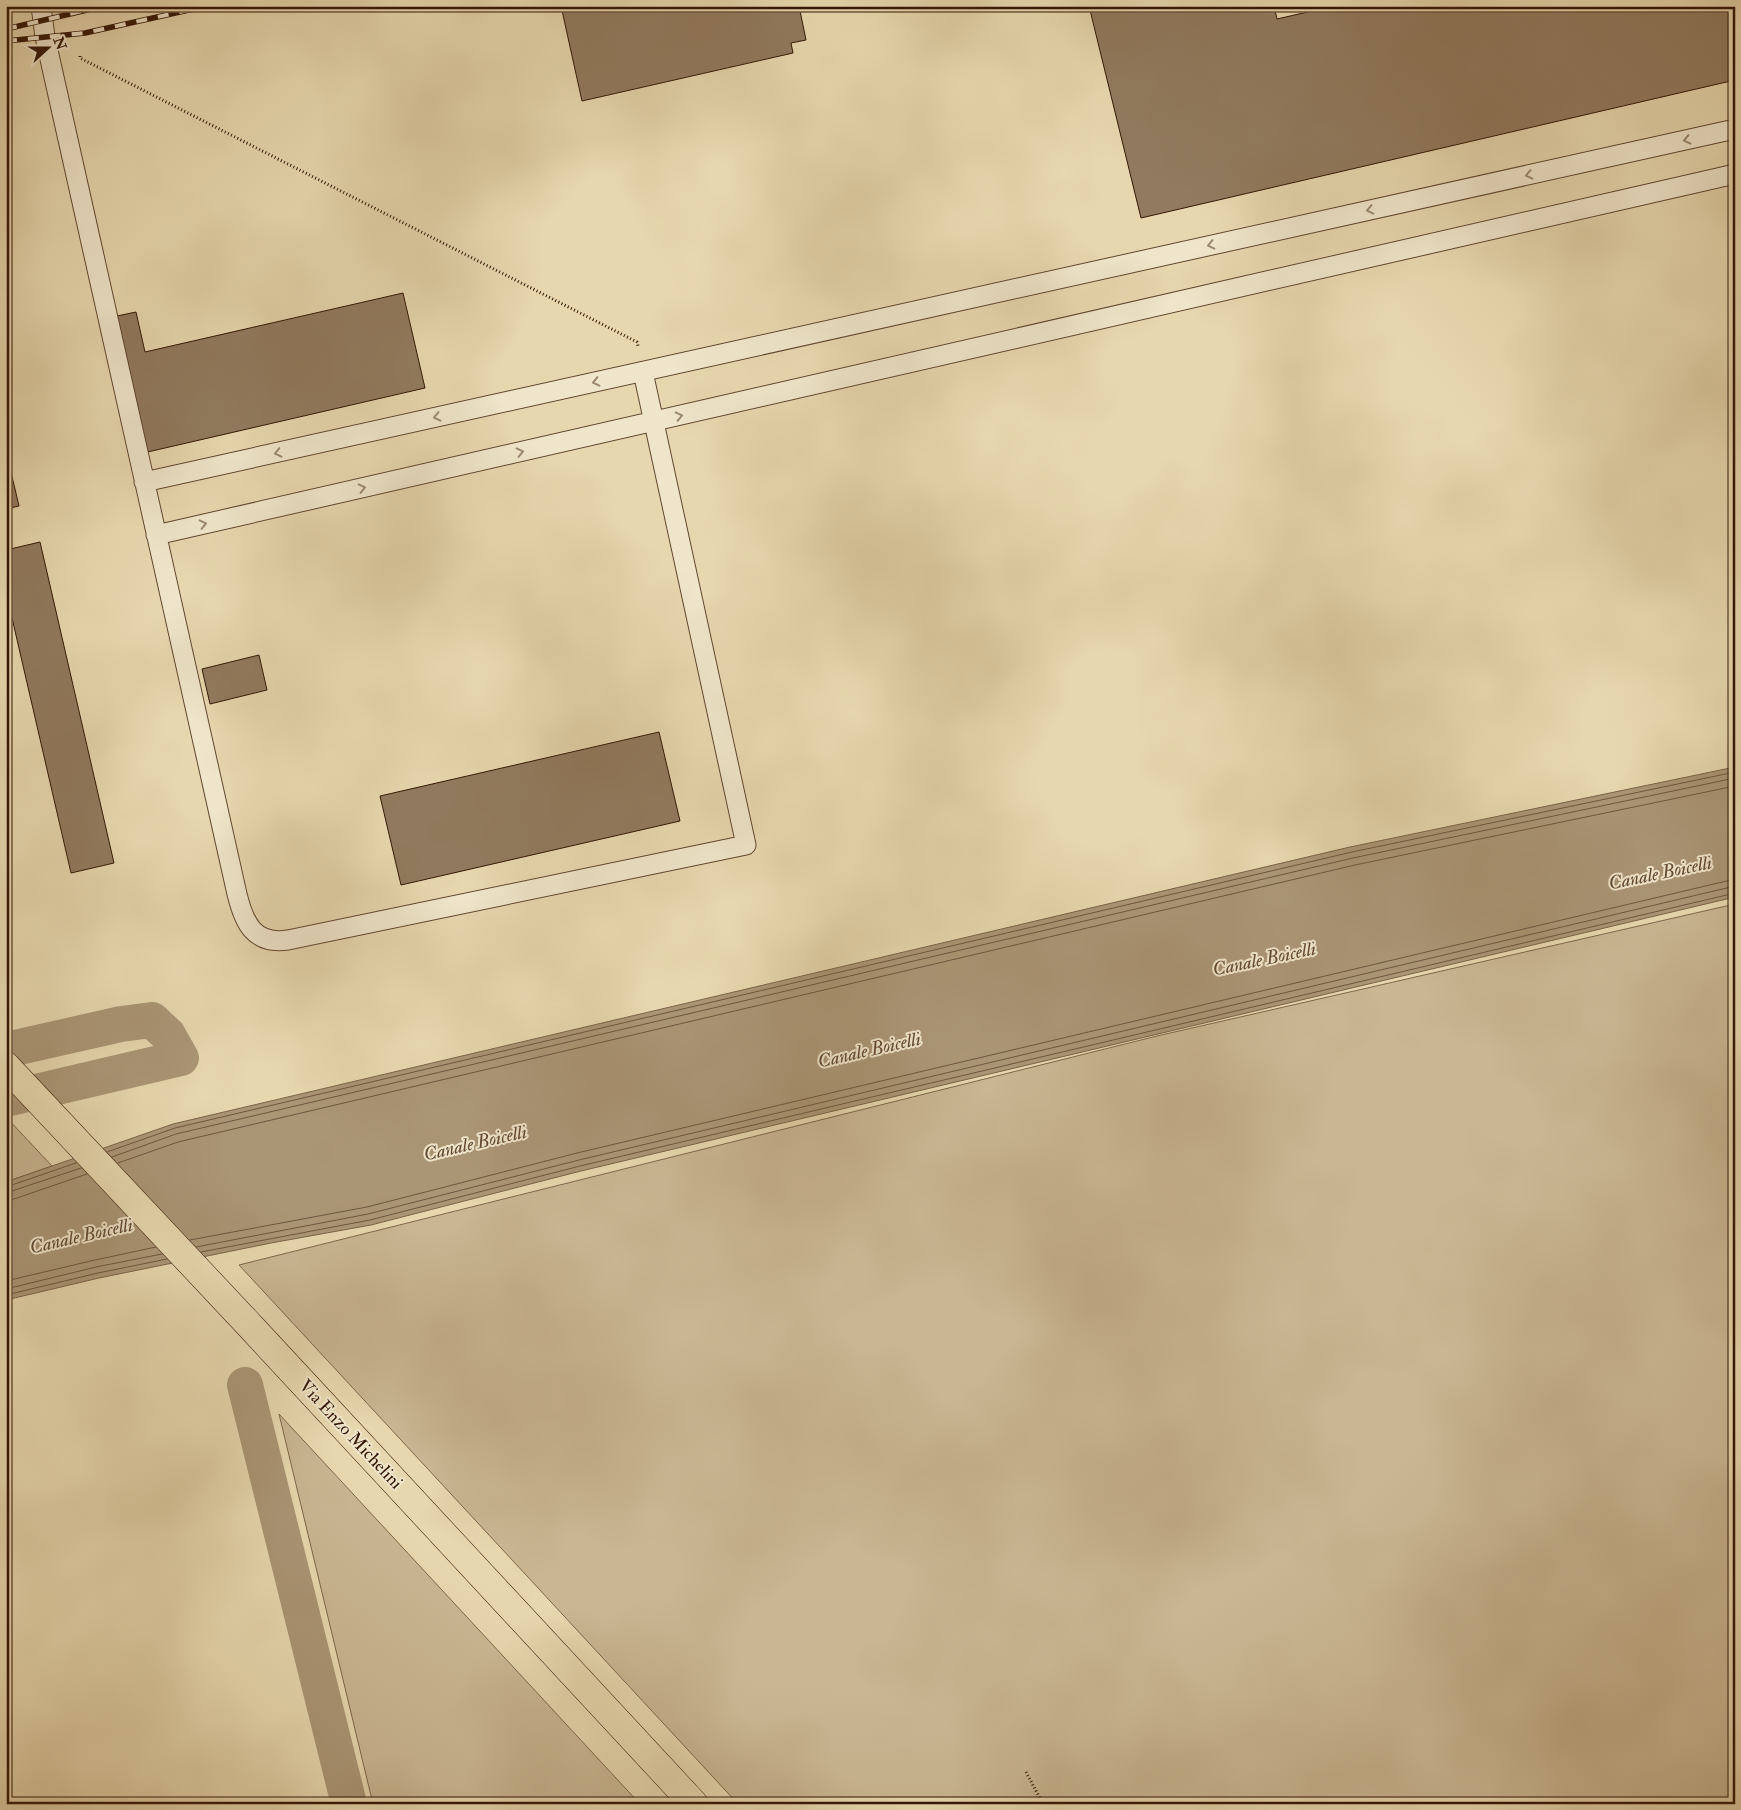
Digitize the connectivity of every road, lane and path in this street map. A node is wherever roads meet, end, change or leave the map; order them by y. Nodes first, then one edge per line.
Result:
1 (41, 6) edge
2 (78, 49) dead end
3 (1735, 129) edge
4 (1735, 174) edge
5 (643, 372) junction
6 (654, 422) junction
7 (144, 482) junction
8 (156, 535) junction
9 (6, 1066) edge
10 (1026, 1772) dead end
11 (694, 1804) edge
12 (1043, 1804) edge

1 - 7 lane
2 - 5 path
3 -> 5 lane
6 -> 4 lane
5 - 6 lane
5 -> 7 lane
8 -> 6 lane
6 - 8 lane
7 - 8 lane
9 - 11 main road, Via Enzo Michelini
10 - 12 path

